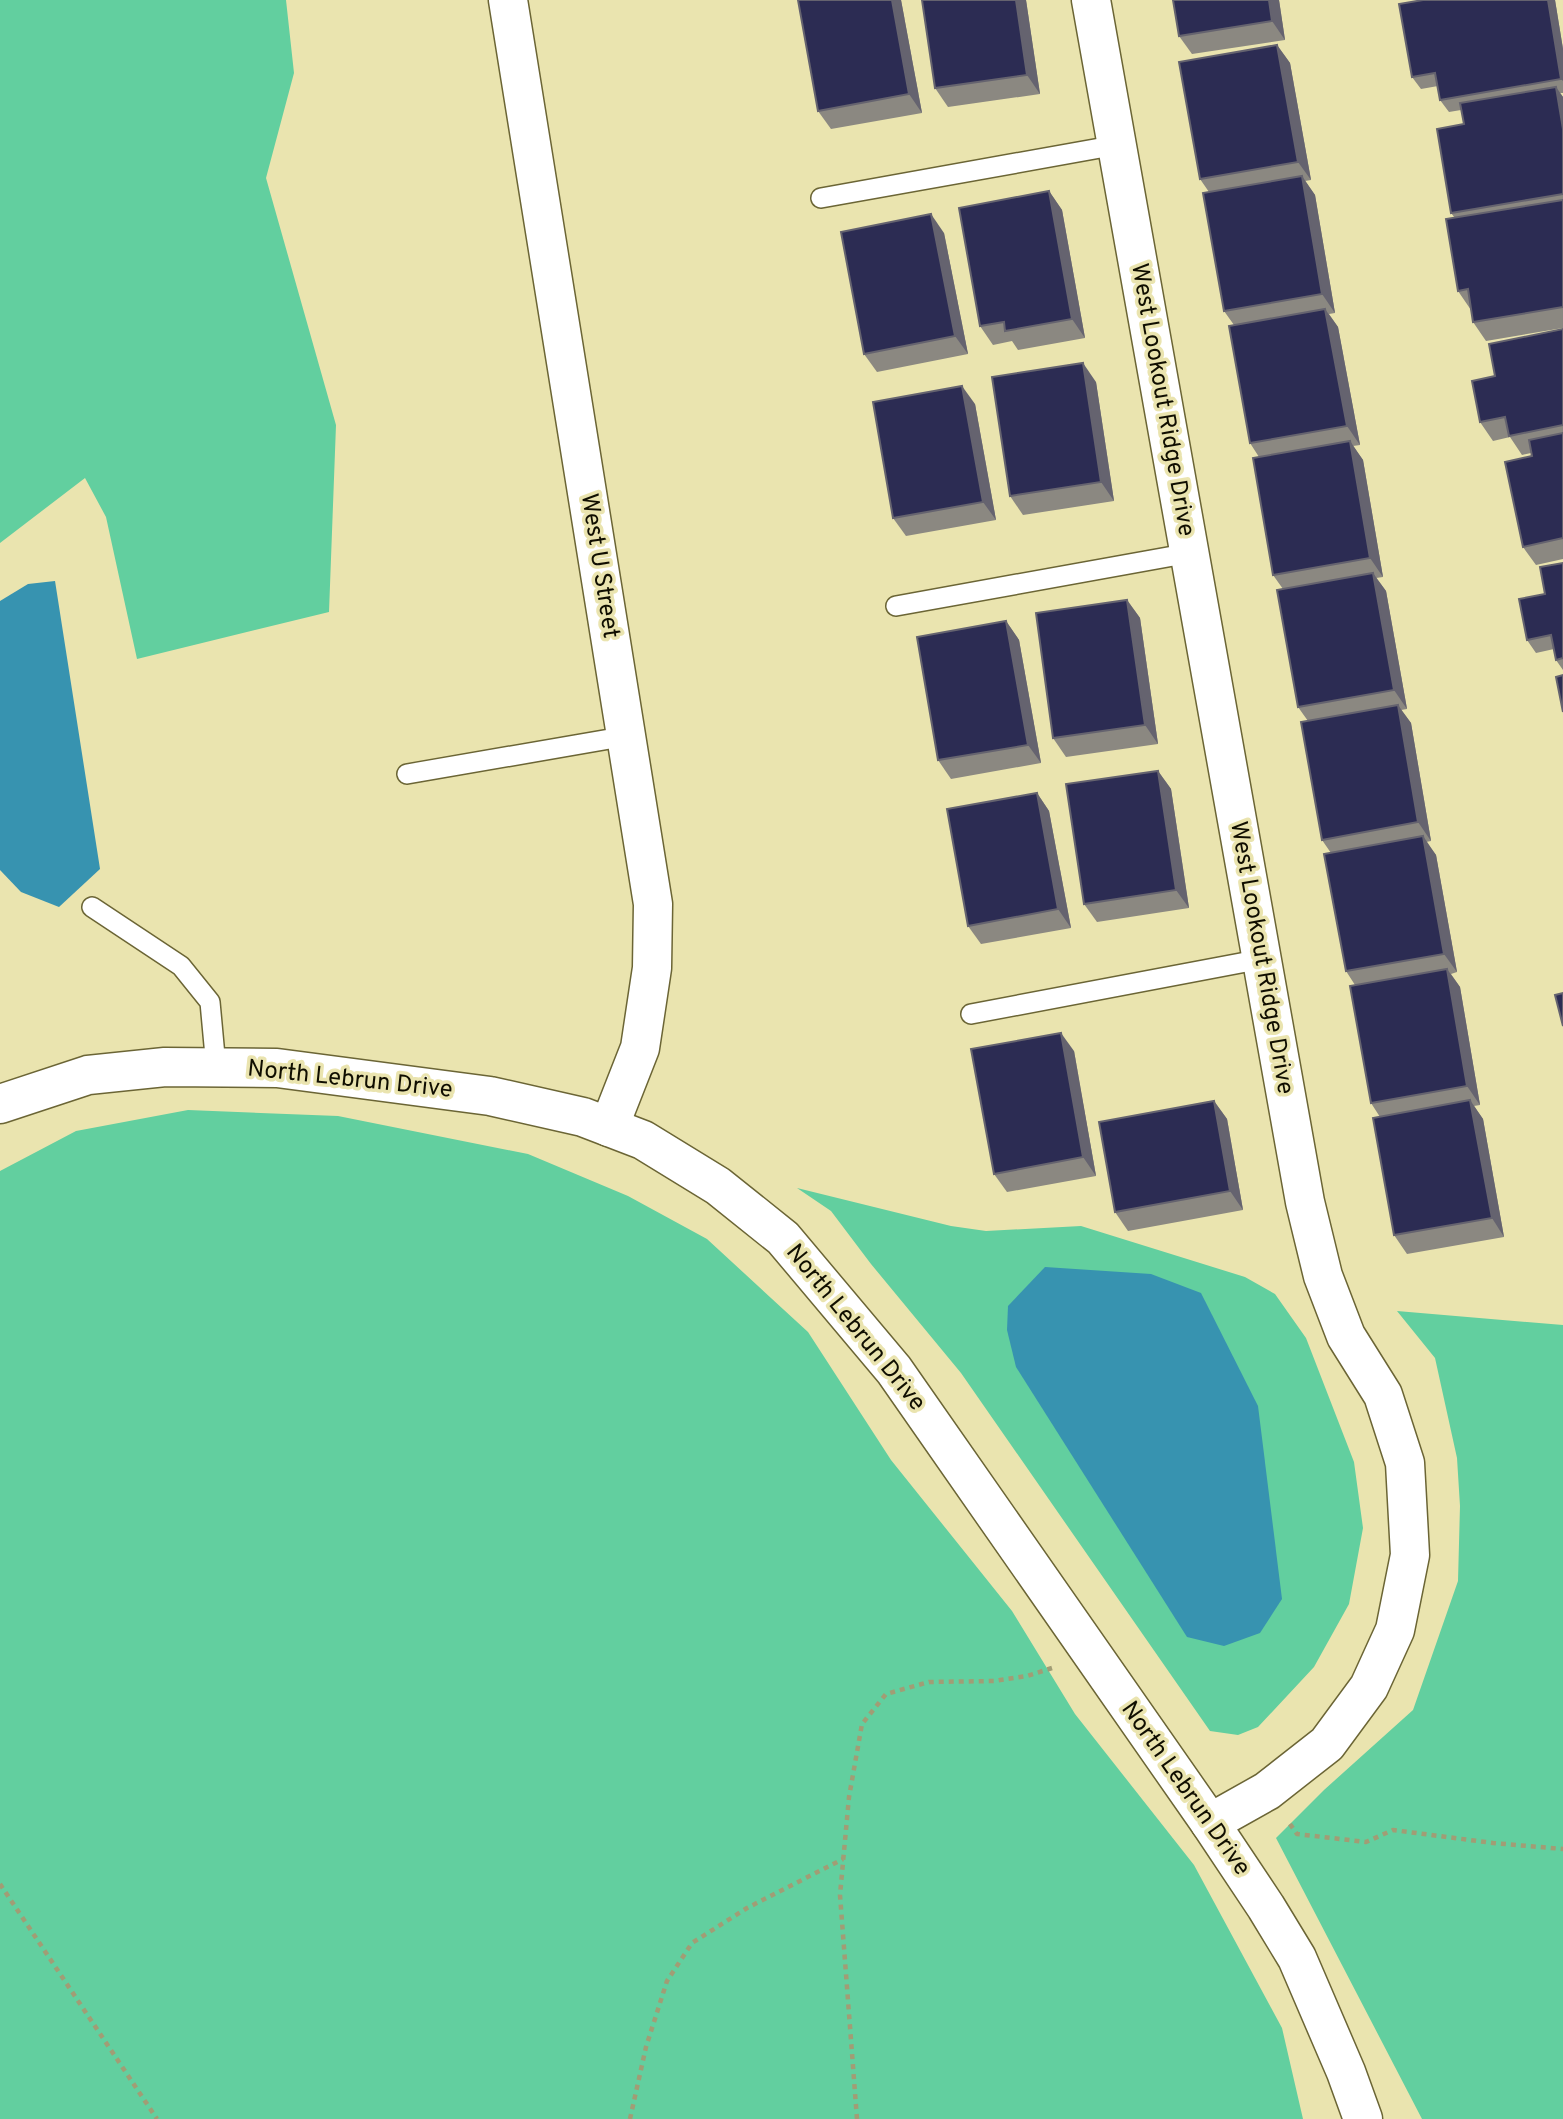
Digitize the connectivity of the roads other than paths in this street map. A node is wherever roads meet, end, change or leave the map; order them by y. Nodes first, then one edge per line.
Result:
1 (508, 0) edge
2 (1091, 0) edge
3 (1117, 145) junction
4 (821, 198) dead end
5 (1190, 553) junction
6 (896, 606) dead end
7 (626, 736) junction
8 (407, 774) dead end
9 (92, 907) dead end
10 (1262, 959) junction
11 (971, 1014) dead end
12 (216, 1068) junction
13 (0, 1104) edge
14 (609, 1127) junction
15 (1210, 1823) junction
16 (1363, 2119) edge

1 - 7 street, West U Street
2 - 3 street, West Lookout Ridge Drive
3 - 4 lane
3 - 5 street, West Lookout Ridge Drive
5 - 6 lane
5 - 10 street, West Lookout Ridge Drive
7 - 8 lane
7 - 14 street, West U Street
9 - 12 lane
10 - 11 lane
10 - 15 street, West Lookout Ridge Drive
12 - 13 street, North Lebrun Drive
12 - 14 street, North Lebrun Drive
14 - 15 street, North Lebrun Drive
15 - 16 street, North Lebrun Drive

